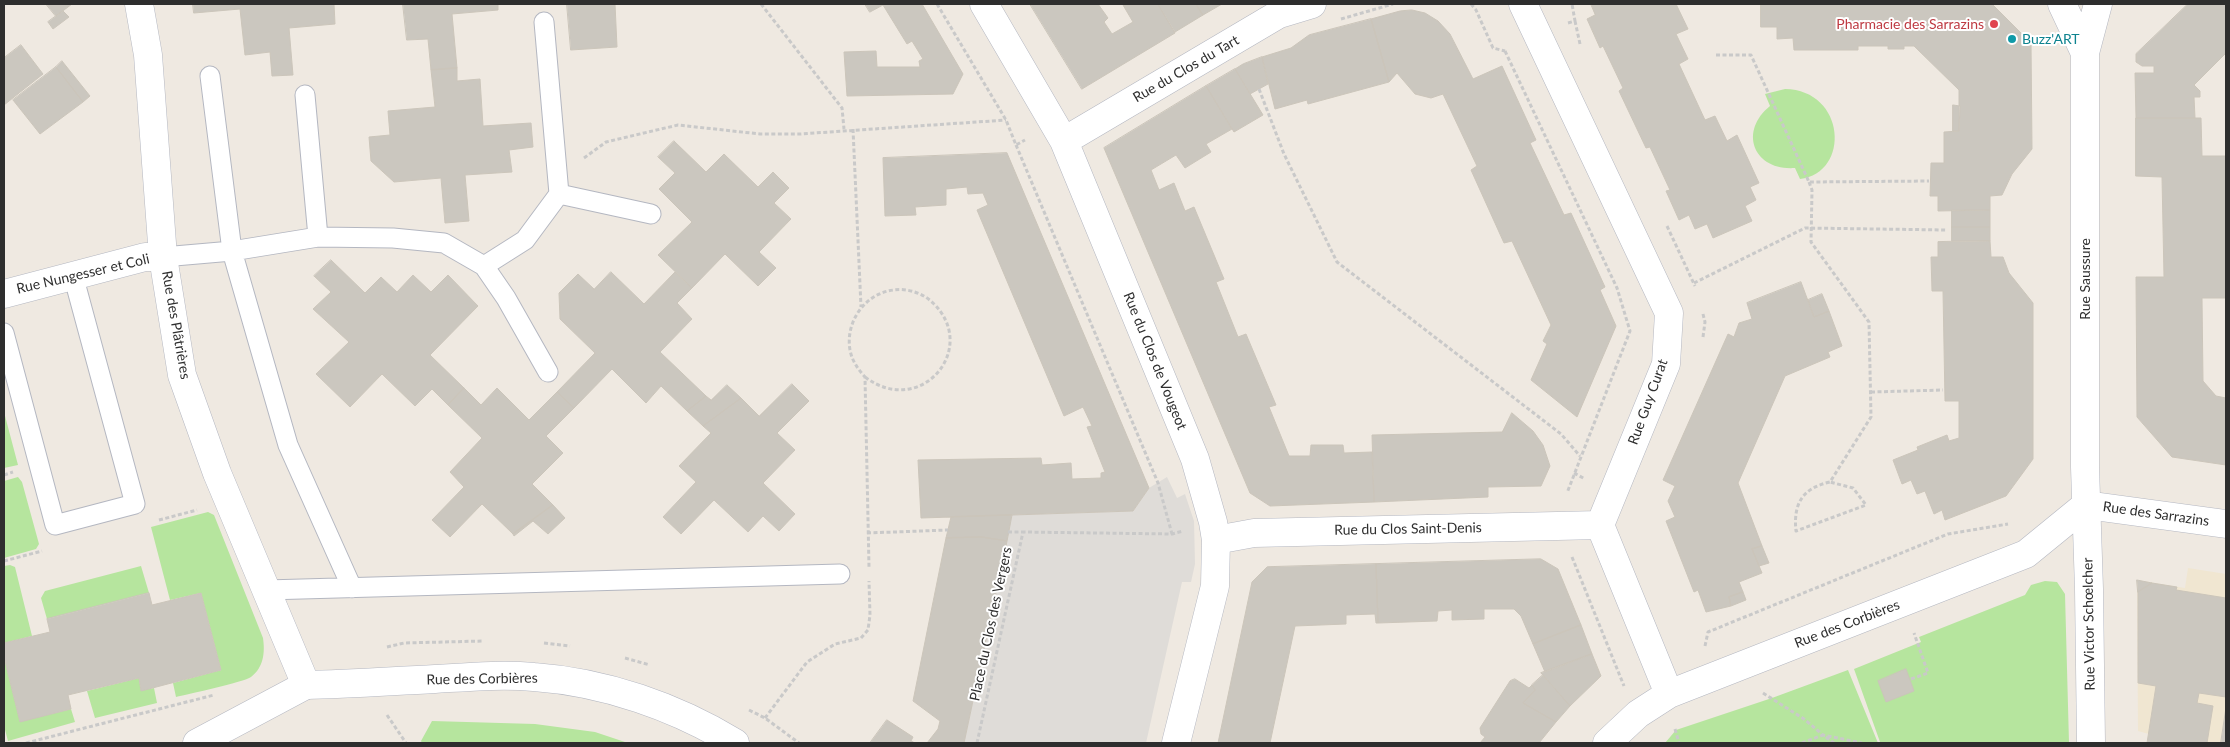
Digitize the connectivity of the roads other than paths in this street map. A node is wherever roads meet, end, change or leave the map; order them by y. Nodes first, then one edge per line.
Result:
1 (139, 4) edge
2 (984, 4) edge
3 (1312, 4) edge
4 (1523, 4) edge
5 (2062, 4) edge
6 (2098, 4) edge
7 (544, 22) dead end
8 (2085, 53) junction
9 (210, 76) dead end
10 (305, 95) dead end
11 (1064, 141) junction
12 (558, 186) junction
13 (652, 214) dead end
14 (318, 238) junction
15 (232, 251) junction
16 (164, 257) junction
17 (484, 266) junction
18 (73, 275) junction
19 (4, 294) edge
20 (4, 333) edge
21 (548, 372) dead end
22 (2086, 505) junction
23 (2226, 524) edge
24 (1600, 525) junction
25 (1216, 540) junction
26 (840, 574) dead end
27 (352, 588) junction
28 (266, 590) junction
29 (306, 686) junction
30 (1669, 694) junction
31 (196, 743) edge
32 (735, 743) edge
33 (1176, 743) edge
34 (1607, 743) edge
35 (2091, 743) edge

1 - 16 street, Rue des Plâtrières
2 - 11 street, Rue du Clos de Vougeot
3 - 11 street, Rue du Clos du Tart
4 - 24 street, Rue Guy Curat
5 - 8 street, Rue Saussure
6 - 8 street, Rue Saussure
7 - 12 lane
8 - 22 street, Rue Saussure
9 - 15 lane
10 - 14 lane
11 - 25 street, Rue du Clos de Vougeot
12 - 13 lane
12 - 17 lane
14 - 15 lane
14 - 17 lane
15 - 16 lane
15 - 27 lane
16 - 18 street, Rue Nungesser et Coli
16 - 28 street, Rue des Plâtrières
17 - 21 lane
18 - 19 street, Rue Nungesser et Coli
18 - 20 lane
22 - 23 street, Rue des Sarrazins
22 - 30 street, Rue des Corbières
22 - 35 street, Rue Victor Schœlcher
24 - 25 street, Rue du Clos Saint-Denis
24 - 30 street
25 - 33 street, Rue du Clos de Vougeot
26 - 27 lane
27 - 28 lane
28 - 29 street, Rue des Plâtrières
29 - 31 street
29 - 32 street, Rue des Corbières
30 - 34 street, Rue des Corbières

